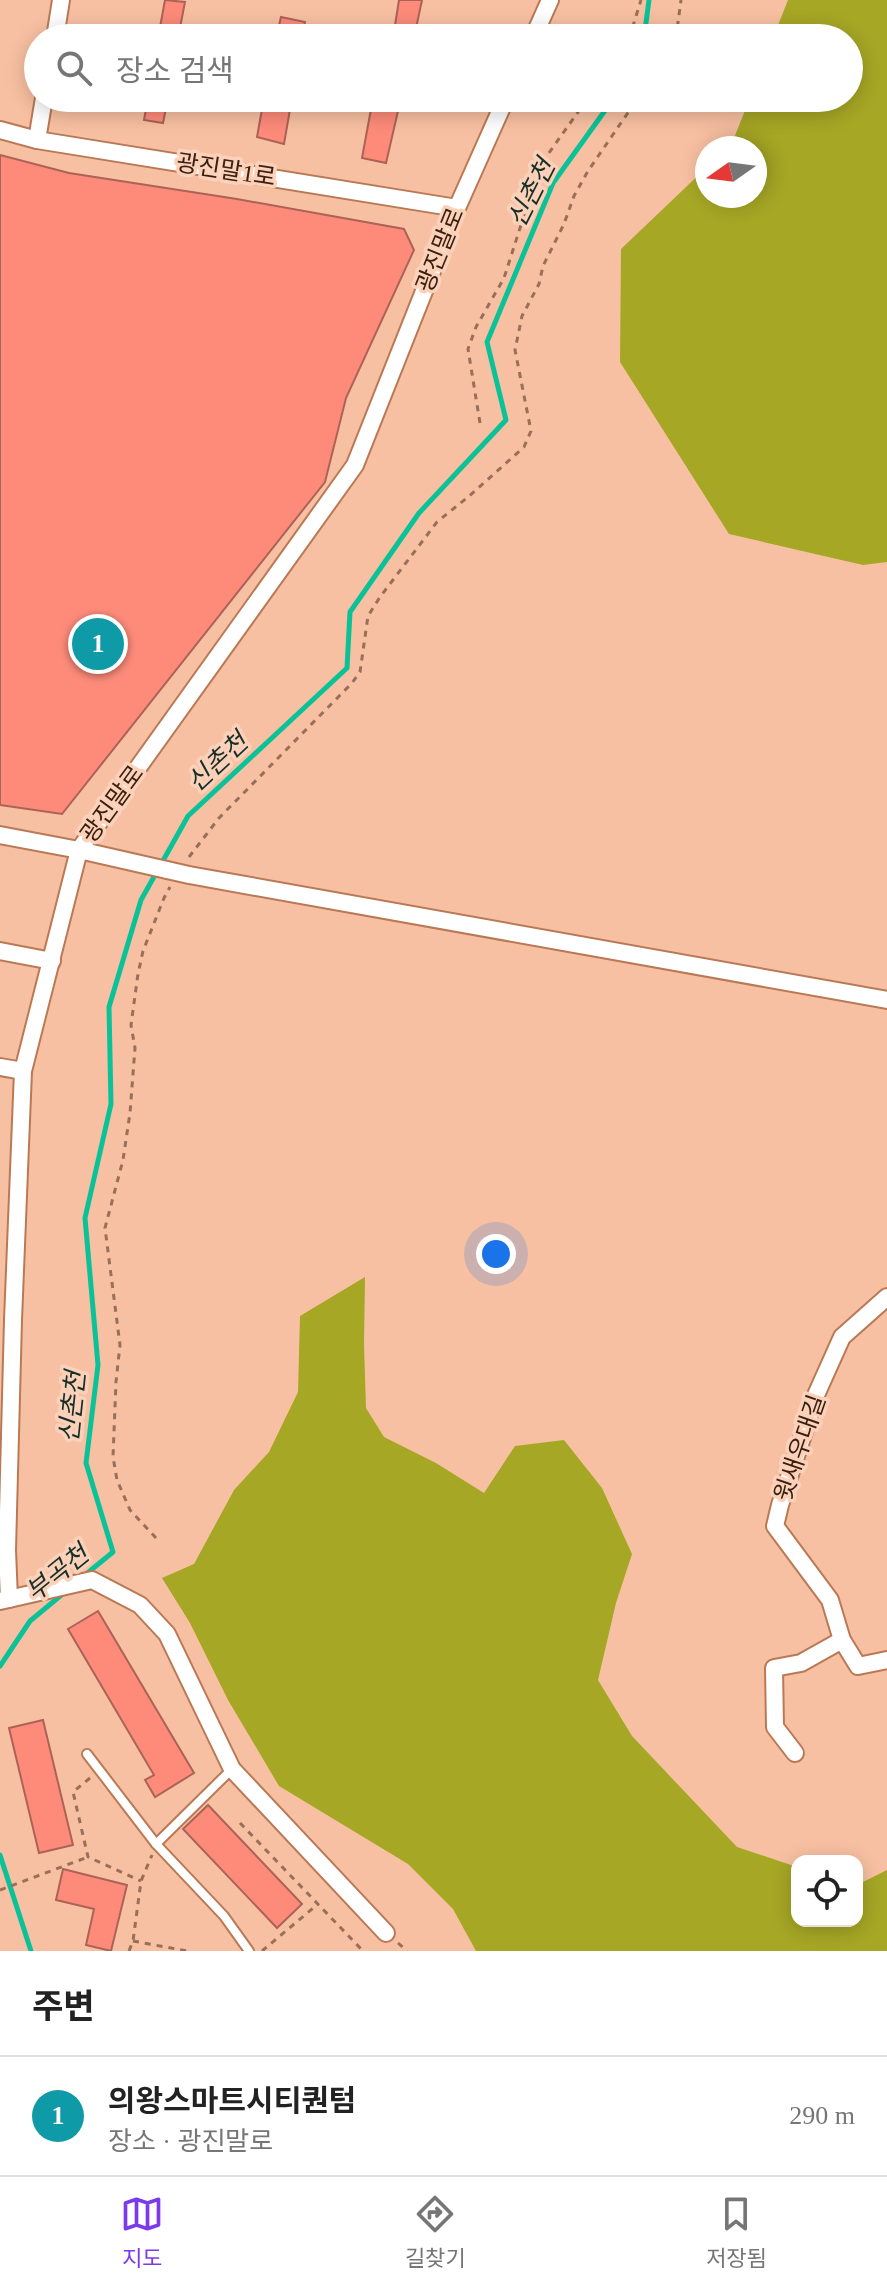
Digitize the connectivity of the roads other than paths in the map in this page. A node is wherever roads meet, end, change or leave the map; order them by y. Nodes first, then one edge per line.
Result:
1 (61, 0) edge
2 (550, 0) edge
3 (57, 24) edge
4 (539, 24) edge
5 (42, 112) edge
6 (500, 112) edge
7 (0, 130) edge
8 (37, 140) junction
9 (457, 208) junction
10 (0, 835) edge
11 (79, 850) junction
12 (0, 951) edge
13 (52, 961) junction
14 (887, 1000) edge
15 (0, 1067) edge
16 (23, 1071) junction
17 (887, 1297) edge
18 (6, 1322) edge
19 (4, 1487) edge
20 (4, 1600) edge
21 (842, 1640) junction
22 (887, 1660) edge
23 (795, 1753) dead end
24 (87, 1754) dead end
25 (232, 1769) junction
26 (156, 1844) junction
27 (386, 1933) dead end
28 (249, 1951) edge

1 - 3 street
2 - 4 street
5 - 8 street
6 - 9 street, 광진말로
7 - 8 street, 광진말1로
8 - 9 street, 광진말1로
9 - 11 street, 광진말로
10 - 11 street
11 - 13 street, 광진말로
11 - 14 street, bridge
12 - 13 street
13 - 16 street, 광진말로
15 - 16 street
16 - 18 street, 광진말로
17 - 21 street, 윗새우대길
18 - 19 street, 광진말로
19 - 20 street, 광진말로
20 - 25 street
21 - 22 street, 윗새우대길
21 - 23 street
24 - 26 lane
25 - 26 lane
25 - 27 street
26 - 28 lane

